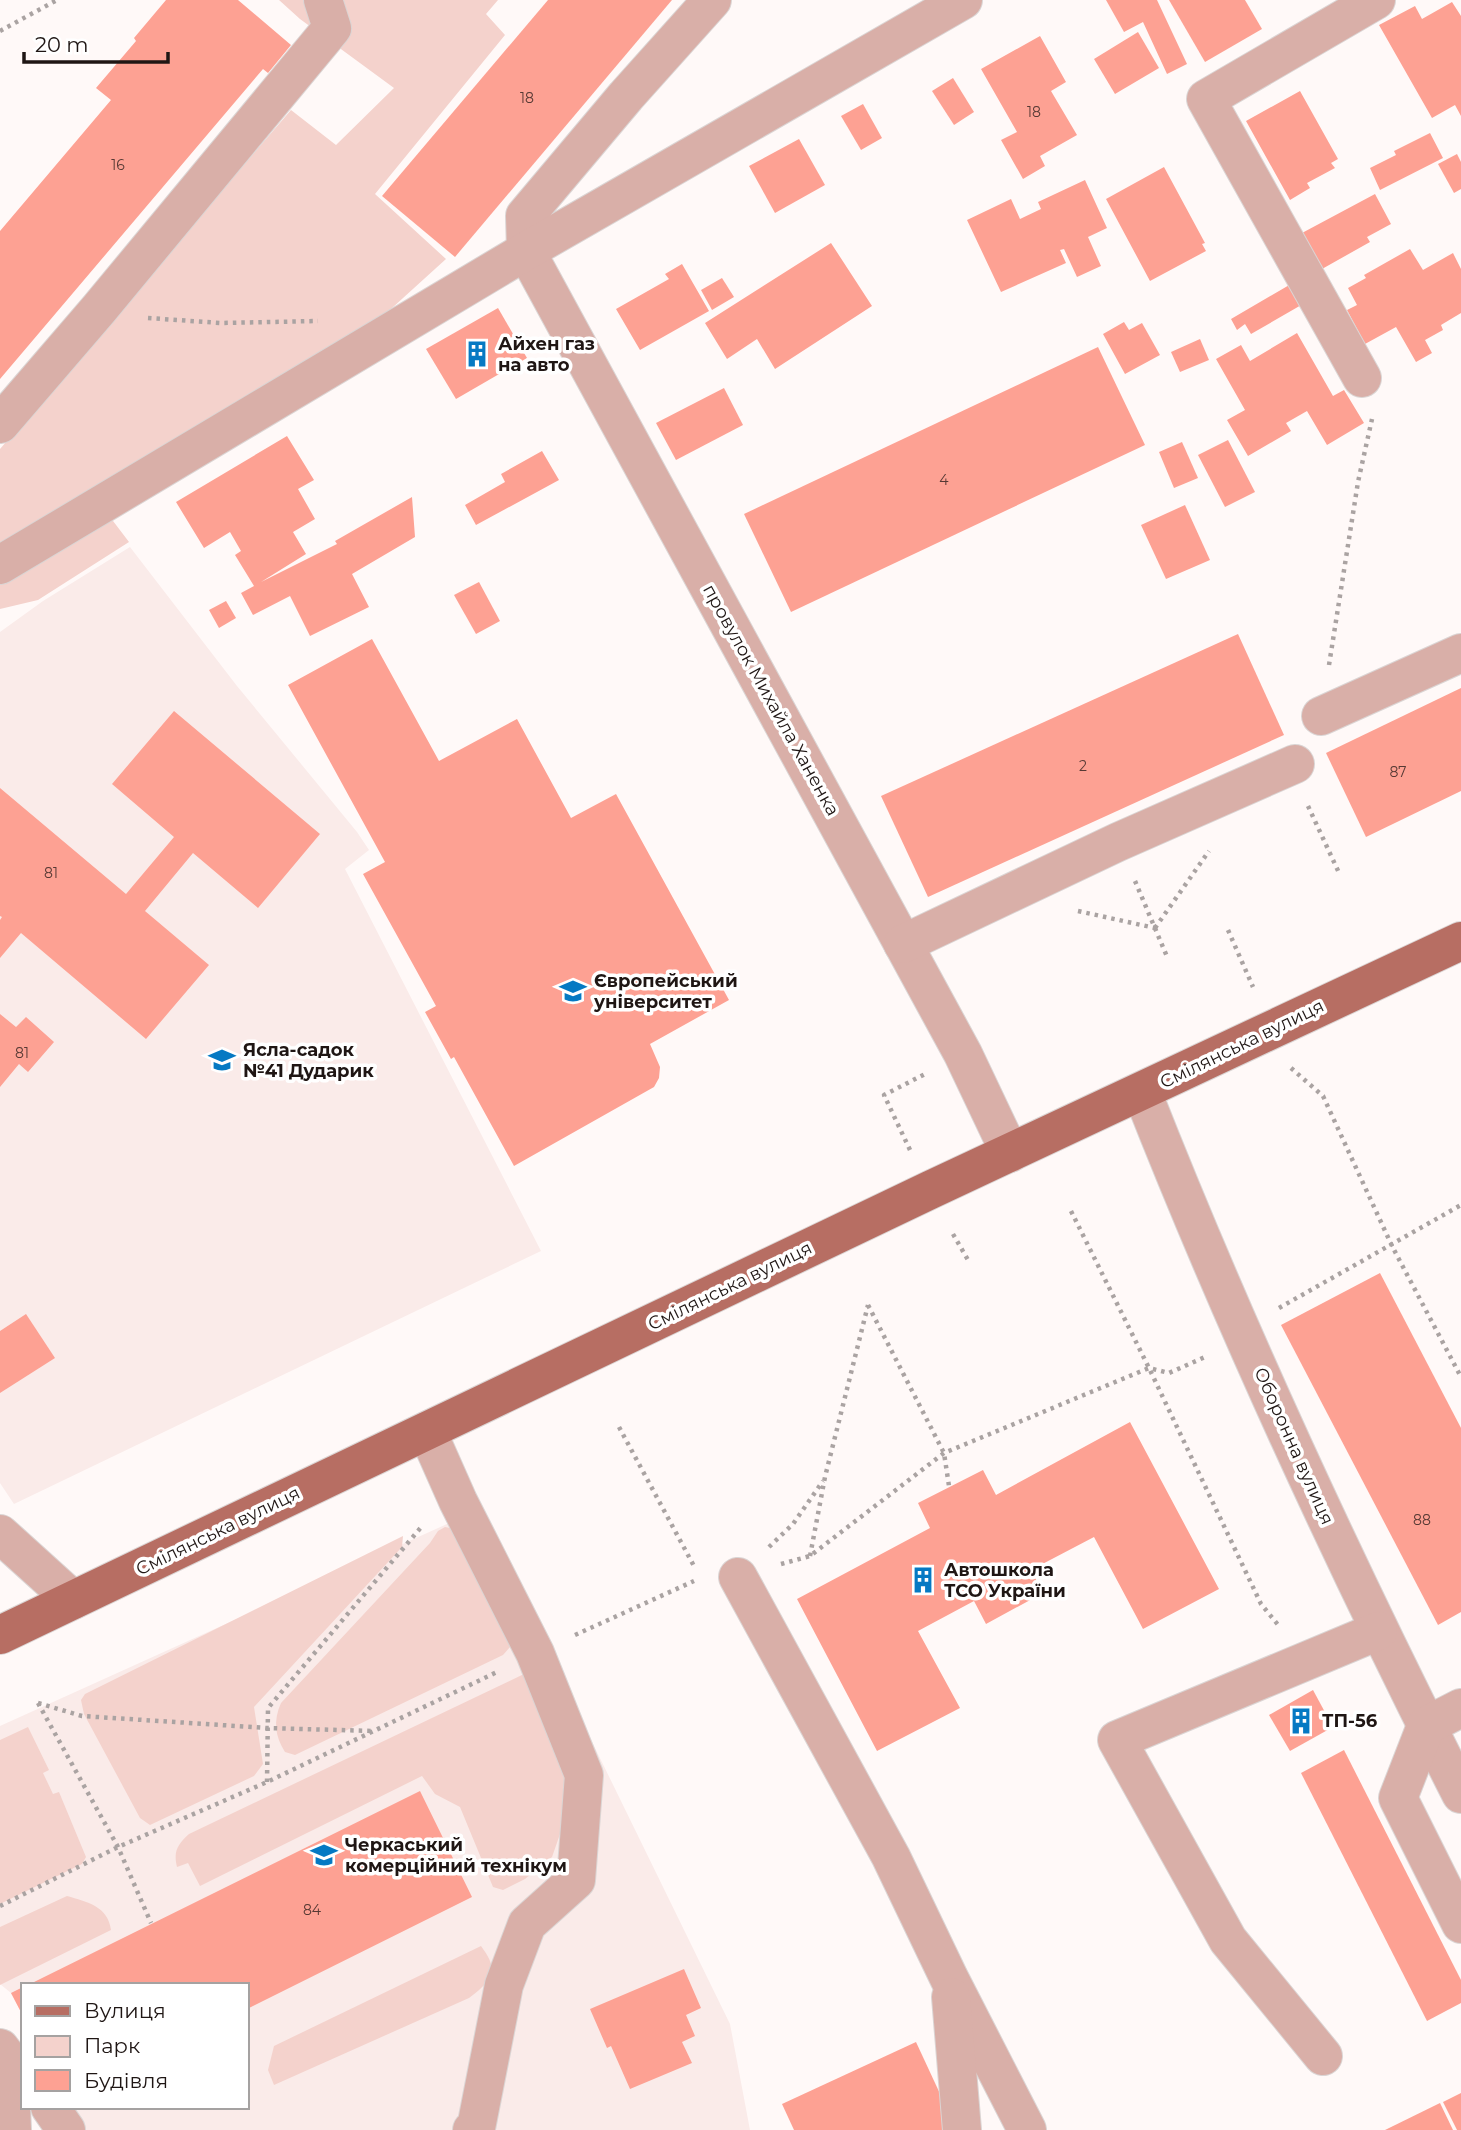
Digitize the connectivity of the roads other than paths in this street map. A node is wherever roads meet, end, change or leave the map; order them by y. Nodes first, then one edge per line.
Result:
1 (323, 0) edge
2 (712, 0) edge
3 (963, 0) edge
4 (1376, 0) edge
5 (526, 250) junction
6 (1362, 378) road end
7 (0, 424) edge
8 (0, 565) edge
9 (1461, 653) edge
10 (1321, 716) road end
11 (1292, 766) road end
12 (1461, 941) edge
13 (903, 944) junction
14 (1142, 1092) junction
15 (1010, 1153) junction
16 (426, 1431) junction
17 (0, 1534) edge
18 (738, 1577) road end
19 (73, 1600) junction
20 (1378, 1631) junction
21 (0, 1635) edge
22 (1461, 1708) edge
23 (1426, 1726) junction
24 (1461, 1794) edge
25 (1461, 1924) edge
26 (949, 1978) junction
27 (1323, 2056) dead end
28 (8, 2062) edge
29 (51, 2109) edge
30 (12, 2130) edge
31 (66, 2130) edge
32 (472, 2130) edge
33 (962, 2130) edge
34 (1027, 2130) edge

1 - 7 street
2 - 5 street
3 - 5 street
4 - 6 street
5 - 8 street
5 - 13 street, провулок Михайла Ханенка
9 - 10 street
11 - 13 street
12 - 14 main road, Смілянська вулиця
13 - 15 street, провулок Михайла Ханенка
14 - 15 main road, Смілянська вулиця
14 - 20 street, Оборонна вулиця
15 - 16 main road, Смілянська вулиця
16 - 19 main road, Смілянська вулиця
16 - 32 street
17 - 19 street
18 - 26 street
19 - 21 main road, Смілянська вулиця
20 - 23 street, Оборонна вулиця
20 - 27 street
22 - 23 street
23 - 24 street, Оборонна вулиця
23 - 25 street
26 - 33 street
26 - 34 street
28 - 30 street
29 - 31 street

